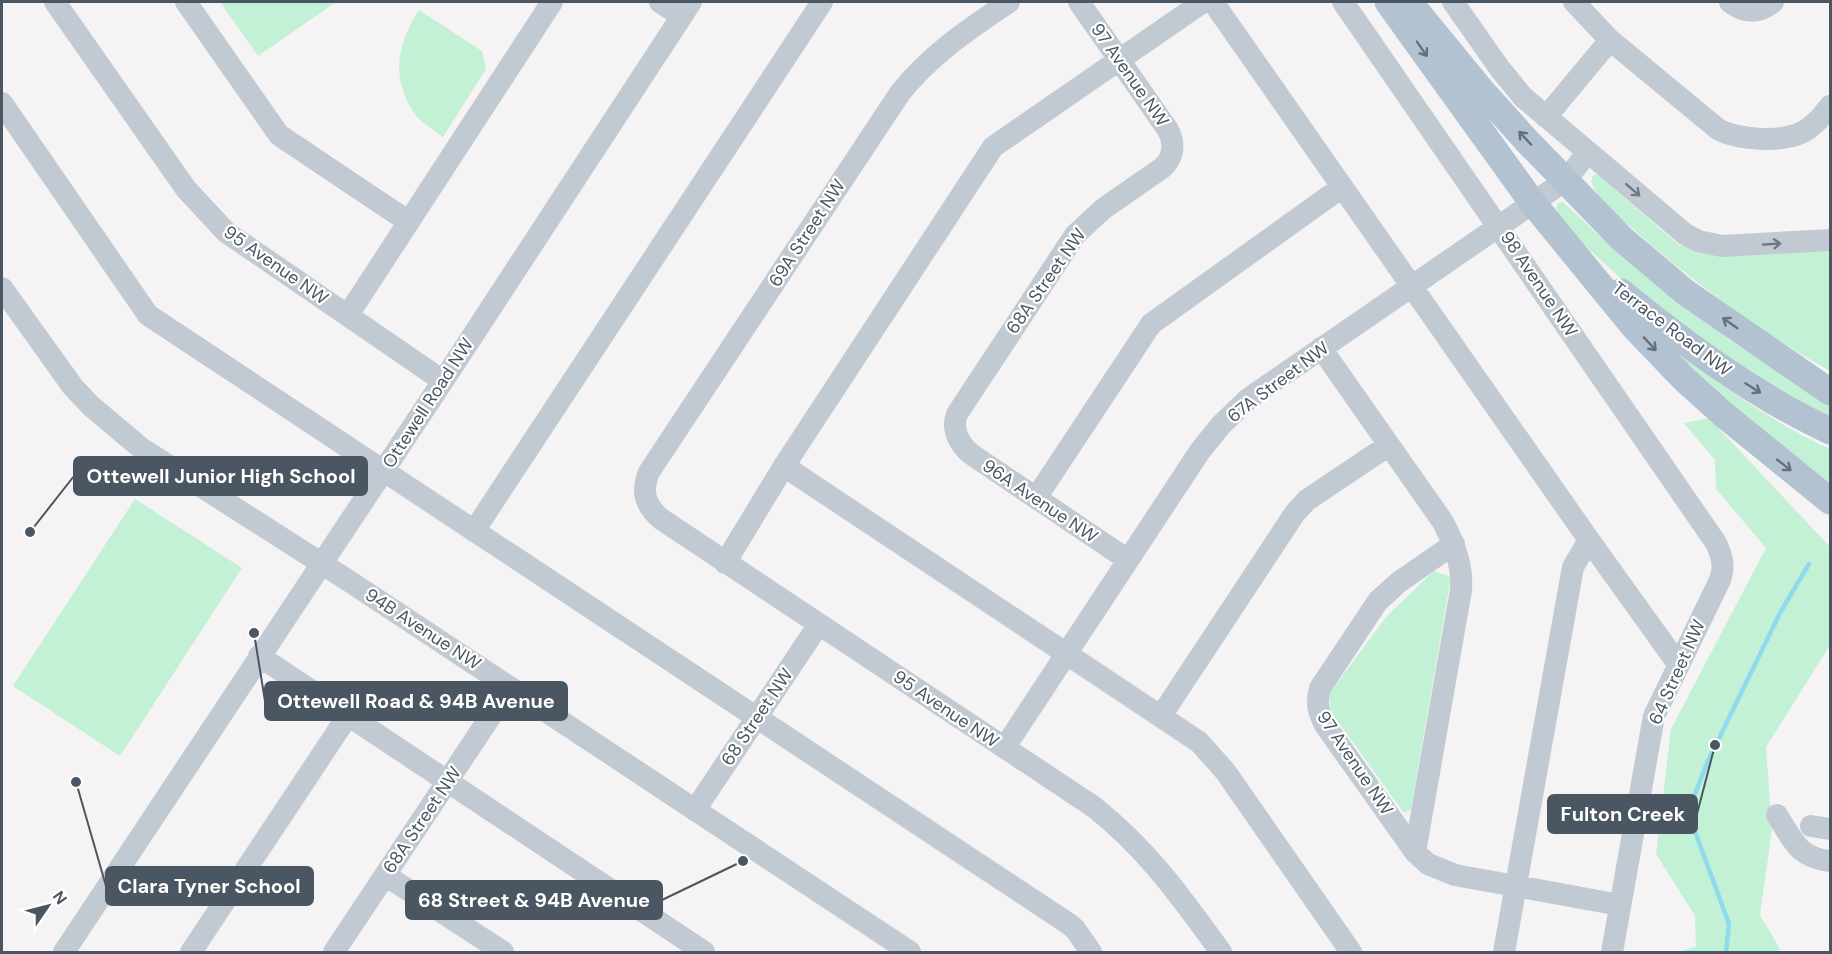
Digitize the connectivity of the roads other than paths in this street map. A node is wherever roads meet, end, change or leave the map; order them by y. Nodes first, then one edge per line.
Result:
1 (56, 2) edge
2 (186, 2) edge
3 (552, 2) edge
4 (660, 2) edge
5 (822, 2) edge
6 (1009, 2) edge
7 (1079, 2) edge
8 (1203, 2) edge
9 (1214, 2) edge
10 (1343, 2) edge
11 (1388, 2) edge
12 (1409, 2) edge
13 (1453, 2) edge
14 (1574, 2) edge
15 (1730, 2) edge
16 (1764, 6) edge
17 (686, 9) edge
18 (1610, 40) junction
19 (1120, 60) junction
20 (2, 103) edge
21 (1830, 106) edge
22 (1546, 117) junction
23 (1588, 152) junction
24 (1172, 153) joint
25 (1566, 180) junction
26 (1342, 186) junction
27 (1532, 202) junction
28 (409, 222) junction
29 (1498, 225) junction
30 (1830, 240) edge
31 (1412, 285) junction
32 (2, 288) edge
33 (348, 315) junction
34 (1322, 348) junction
35 (443, 381) junction
36 (1830, 392) edge
37 (1830, 431) edge
38 (957, 437) joint
39 (1389, 445) junction
40 (784, 466) junction
41 (383, 472) junction
42 (1821, 493) edge
43 (645, 496) joint
44 (1036, 498) junction
45 (1830, 507) edge
46 (474, 531) junction
47 (1589, 540) junction
48 (1454, 544) junction
49 (1128, 560) junction
50 (321, 563) junction
51 (725, 563) junction
52 (1723, 572) joint
53 (819, 624) junction
54 (1066, 653) junction
55 (259, 657) junction
56 (1678, 664) junction
57 (510, 687) junction
58 (1161, 716) junction
59 (347, 717) junction
60 (757, 717) junction
61 (1005, 747) junction
62 (447, 783) junction
63 (695, 810) junction
64 (1777, 815) dead end
65 (1415, 852) junction
66 (1830, 861) edge
67 (385, 875) junction
68 (1516, 886) junction
69 (1620, 904) junction
70 (470, 944) edge
71 (64, 952) edge
72 (191, 952) edge
73 (334, 952) edge
74 (502, 952) edge
75 (704, 952) edge
76 (910, 952) edge
77 (1091, 952) edge
78 (1221, 952) edge
79 (1351, 952) edge
80 (1504, 952) edge
81 (1612, 952) edge

1 - 33 street, 95 Avenue NW
2 - 28 street
3 - 28 street
4 - 17 street
5 - 46 street
6 - 43 street, 69A Street NW
7 - 19 street, 97 Avenue NW
8 - 19 street
9 - 26 street
10 - 29 street, 98 Avenue NW
11 -> 27 main road
25 -> 12 main road
13 - 22 street
14 - 18 street
15 - 16 street
17 - 35 street, Ottewell Road NW
18 - 21 street
18 - 22 street
19 - 24 street, 97 Avenue NW
19 - 40 street
20 - 41 street
22 - 23 street
23 - 25 street, 67A Street NW
23 -> 30 street
24 - 38 street, 68A Street NW
25 - 27 street, 67A Street NW
36 -> 25 main road
26 - 31 street
26 - 44 street
27 - 29 street, 67A Street NW
27 -> 37 main road, Terrace Road NW
27 -> 42 main road
28 - 33 street
29 - 31 street, 67A Street NW
29 - 52 street, 98 Avenue NW
31 - 34 street, 67A Street NW
31 - 47 street
32 - 50 street, 94B Avenue NW
33 - 35 street, 95 Avenue NW
34 - 39 street, 97 Avenue NW
34 - 49 street, 67A Street NW
35 - 41 street, Ottewell Road NW
38 - 44 street, 96A Avenue NW
39 - 48 street, 97 Avenue NW
39 - 58 street
40 - 51 street
40 - 54 street
41 - 46 street
41 - 50 street, Ottewell Road NW
42 - 45 street
43 - 51 street, 95 Avenue NW
44 - 49 street, 96A Avenue NW
46 - 60 street
47 - 56 street
47 - 68 street
48 - 65 street, 97 Avenue NW
48 - 65 street, 97 Avenue NW
49 - 54 street, 67A Street NW
50 - 55 street, Ottewell Road NW
50 - 57 street, 94B Avenue NW
51 - 53 street, 95 Avenue NW
52 - 56 street, 64 Street NW
53 - 60 street, 68 Street NW
53 - 61 street, 95 Avenue NW
54 - 58 street
54 - 61 street, 67A Street NW
55 - 59 street
55 - 71 street, Ottewell Road NW
56 - 69 street, 64 Street NW
57 - 62 street, 68A Street NW
57 - 63 street, 94B Avenue NW
58 - 79 street
59 - 62 street
59 - 72 street
60 - 63 street, 68 Street NW
60 - 77 street
61 - 78 street, 95 Avenue NW
62 - 67 street, 68A Street NW
62 - 75 street
63 - 76 street, 94B Avenue NW
64 - 66 street
65 - 68 street, 97 Avenue NW
67 - 70 street
67 - 73 street, 68A Street NW
68 - 69 street, 97 Avenue NW
68 - 80 street
69 - 81 street, 64 Street NW
70 - 74 street

